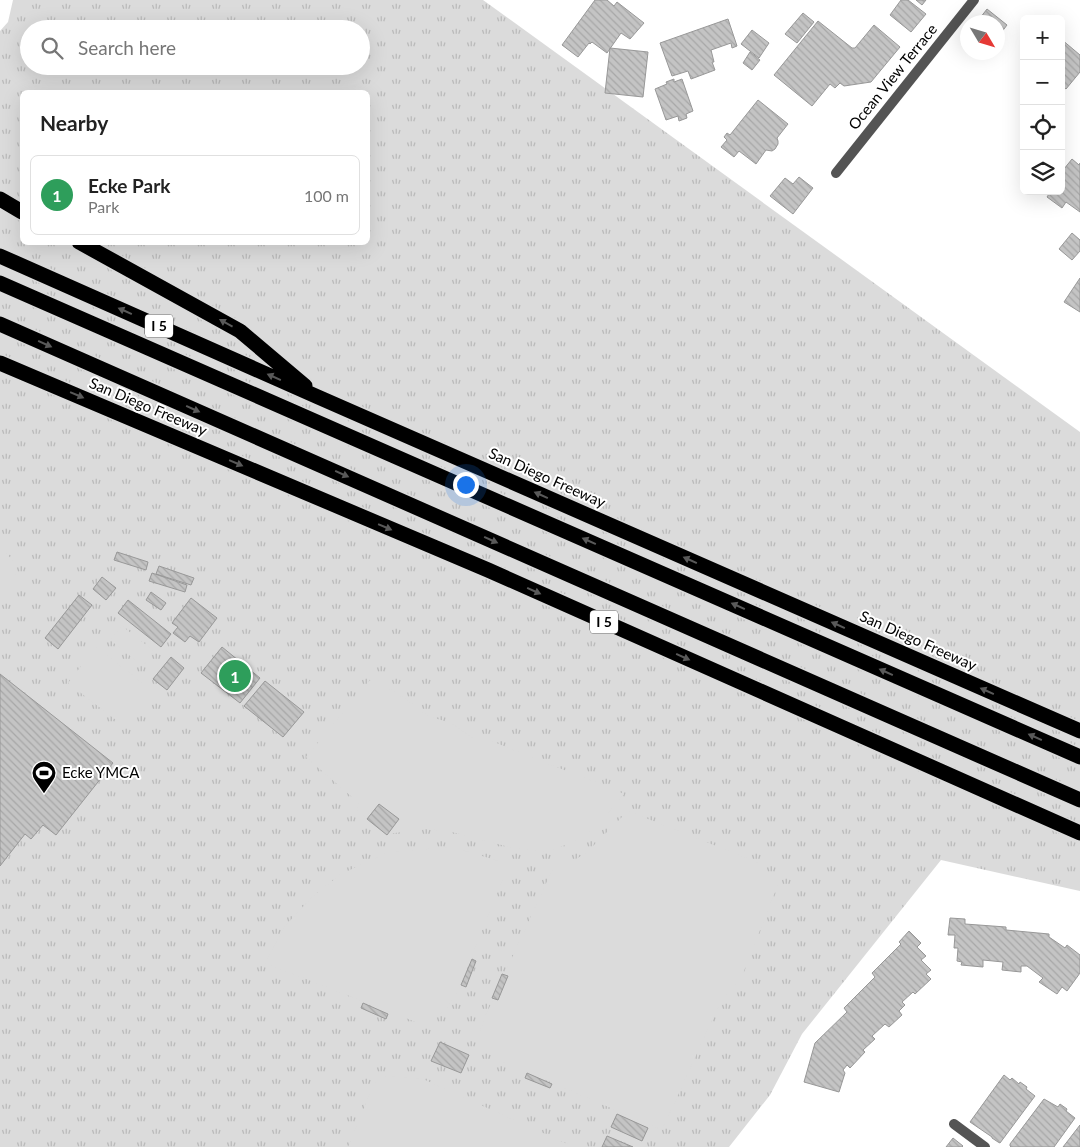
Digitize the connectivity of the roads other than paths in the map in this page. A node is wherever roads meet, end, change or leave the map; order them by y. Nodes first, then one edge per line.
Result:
1 (974, 0) edge
2 (836, 173) dead end
3 (0, 200) edge
4 (20, 211) edge
5 (84, 245) edge
6 (0, 256) edge
7 (0, 284) edge
8 (0, 324) edge
9 (0, 362) edge
10 (318, 397) junction
11 (1080, 731) edge
12 (1080, 756) edge
13 (1080, 800) edge
14 (1080, 833) edge
15 (954, 1124) dead end
16 (985, 1147) edge

1 - 2 street, Ocean View Terrace
3 - 4 highway
10 -> 5 highway
10 -> 6 highway, San Diego Freeway / I 5
12 -> 7 highway
8 -> 13 highway
9 -> 14 highway, San Diego Freeway / I 5
11 -> 10 highway, San Diego Freeway / I 5
15 - 16 street

